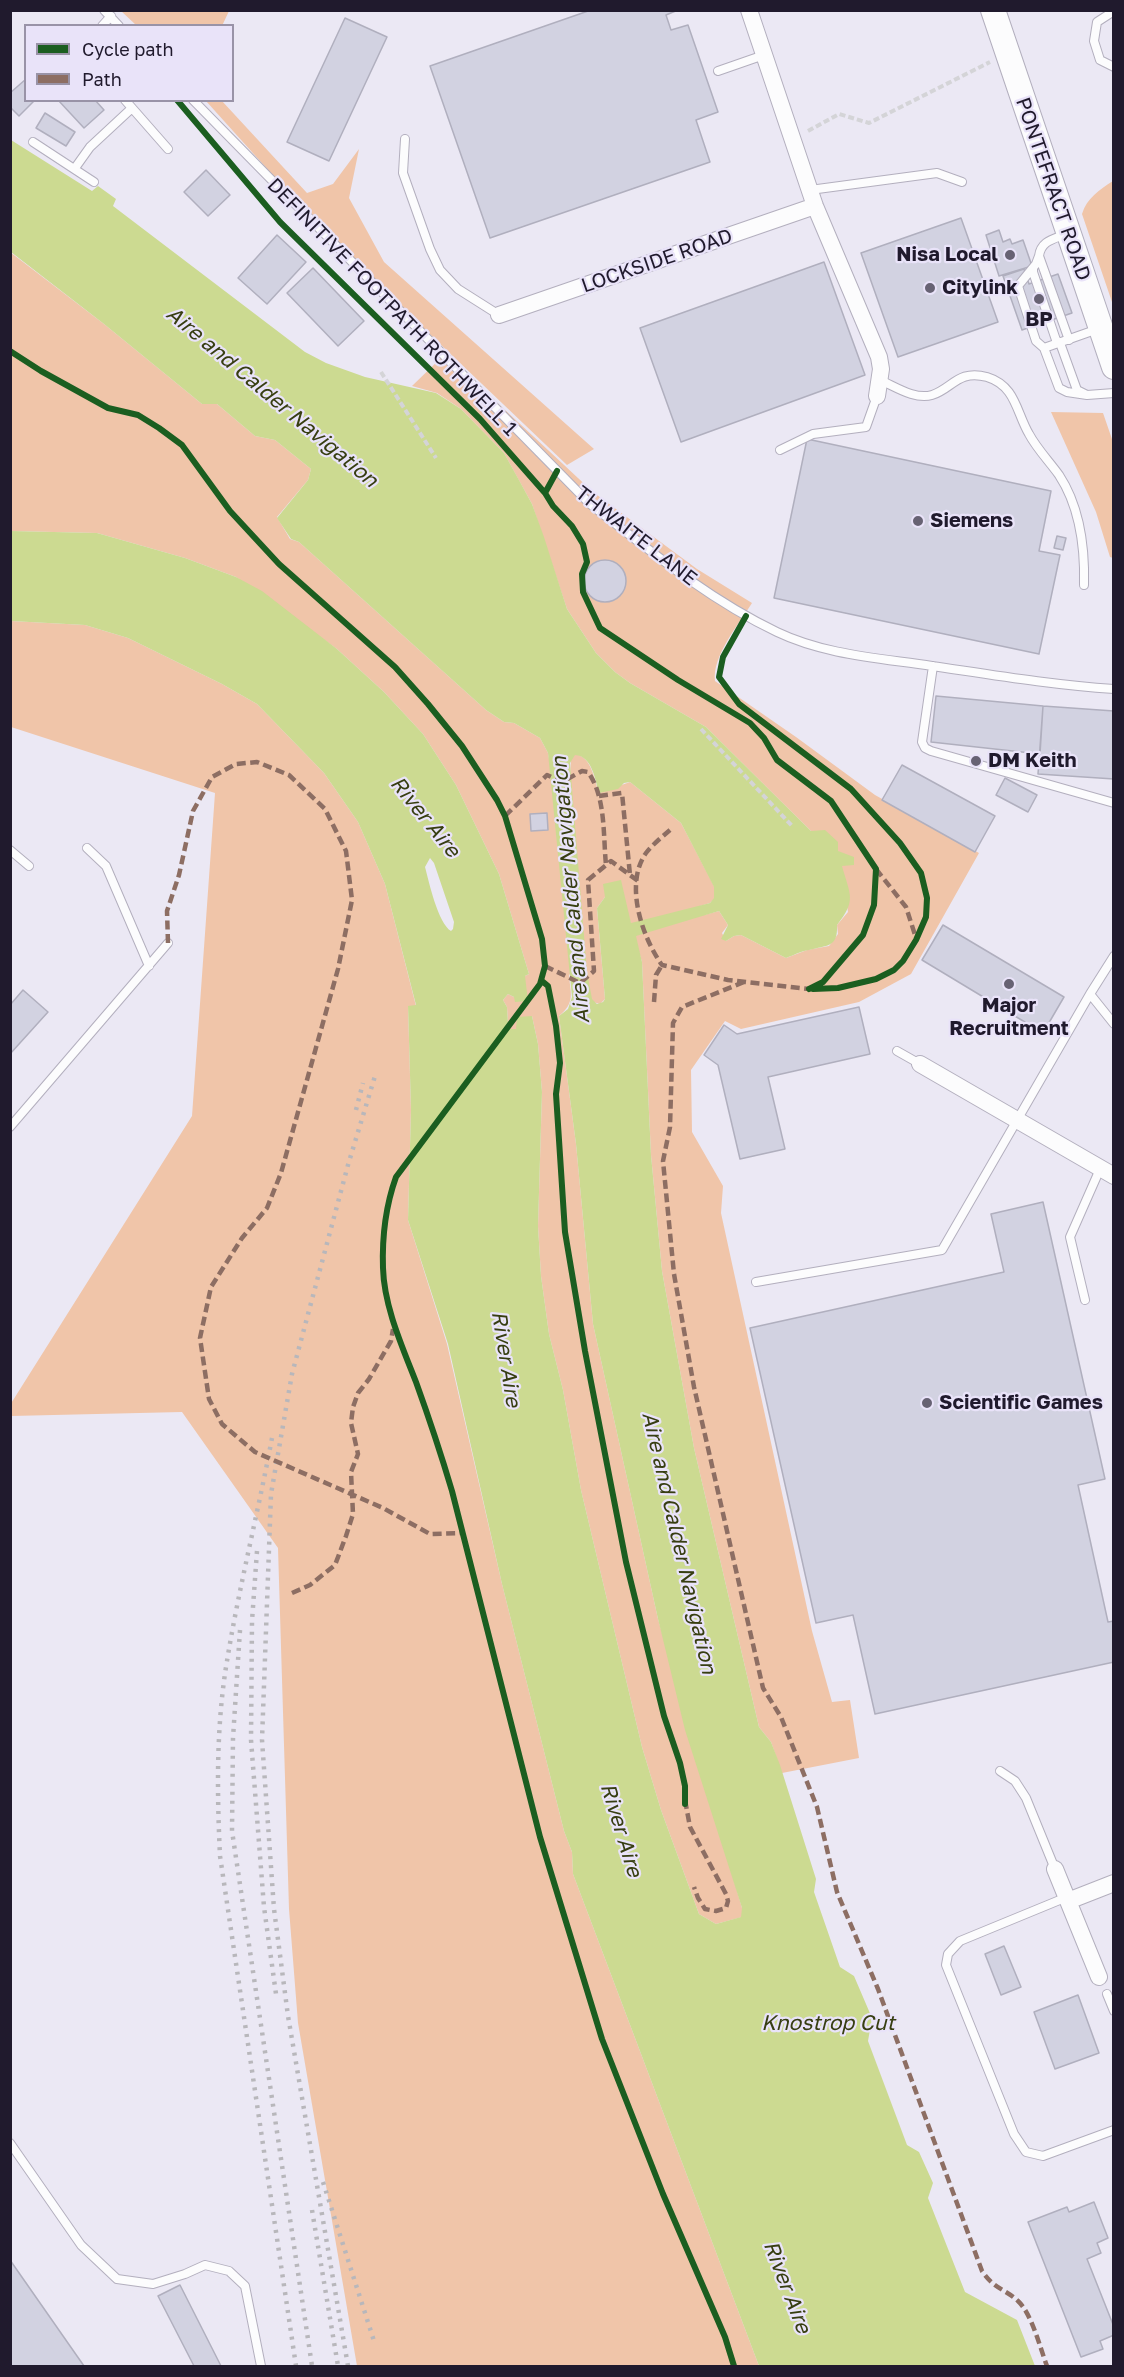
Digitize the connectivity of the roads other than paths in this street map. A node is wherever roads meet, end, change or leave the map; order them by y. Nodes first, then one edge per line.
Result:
1 (749, 10) edge
2 (993, 10) edge
3 (1113, 11) edge
4 (764, 55) junction
5 (1113, 67) edge
6 (718, 71) dead end
7 (127, 102) edge
8 (195, 102) edge
9 (132, 108) junction
10 (405, 139) dead end
11 (33, 141) dead end
12 (168, 149) dead end
13 (75, 168) junction
14 (94, 182) dead end
15 (962, 182) dead end
16 (812, 198) junction
17 (1068, 233) junction
18 (1039, 256) junction
19 (1033, 268) junction
20 (499, 315) joint
21 (1100, 328) junction
22 (1069, 340) junction
23 (1060, 343) junction
24 (1044, 348) junction
25 (1112, 360) edge
26 (879, 388) junction
27 (1113, 393) edge
28 (1087, 395) junction
29 (780, 450) dead end
30 (1084, 585) dead end
31 (933, 666) junction
32 (1113, 689) edge
33 (1113, 803) edge
34 (87, 848) dead end
35 (10, 850) edge
36 (29, 866) dead end
37 (168, 943) dead end
38 (1113, 956) edge
39 (149, 966) junction
40 (1090, 994) junction
41 (1113, 1024) edge
42 (897, 1051) dead end
43 (920, 1064) joint
44 (1017, 1120) junction
45 (10, 1127) edge
46 (1107, 1173) edge
47 (756, 1282) dead end
48 (1085, 1300) dead end
49 (1000, 1771) dead end
50 (1055, 1869) joint
51 (1113, 1883) edge
52 (1068, 1899) junction
53 (1099, 1977) dead end
54 (1107, 1994) dead end
55 (1113, 2011) edge
56 (1113, 2130) edge
57 (10, 2143) edge
58 (261, 2367) edge

1 - 4 street
2 - 17 main road, PONTEFRACT ROAD
3 - 5 lane
4 - 6 lane
4 - 16 street
7 - 9 lane
8 - 31 lane, THWAITE LANE
9 - 12 lane
9 - 13 lane
10 - 20 lane
11 - 13 lane
13 - 14 lane
15 - 16 lane
16 - 20 street, LOCKSIDE ROAD
16 - 26 street
17 - 18 lane
17 - 21 main road, PONTEFRACT ROAD
18 - 19 lane
18 - 22 lane
19 - 23 lane
19 - 24 lane
21 - 22 lane
21 - 25 main road, PONTEFRACT ROAD
22 - 23 lane
23 - 24 lane
23 - 28 lane
24 - 28 lane
26 - 29 lane
26 - 30 lane
27 - 28 lane
31 - 32 lane, THWAITE LANE
31 - 33 lane
34 - 39 lane
35 - 36 lane
37 - 39 lane
38 - 40 lane
39 - 45 lane
40 - 41 lane
40 - 44 lane
42 - 43 lane
43 - 44 street
44 - 46 street
44 - 47 lane
46 - 48 lane
49 - 50 lane
50 - 52 street
51 - 52 street
52 - 53 street
52 - 56 lane
54 - 55 lane
57 - 58 lane

